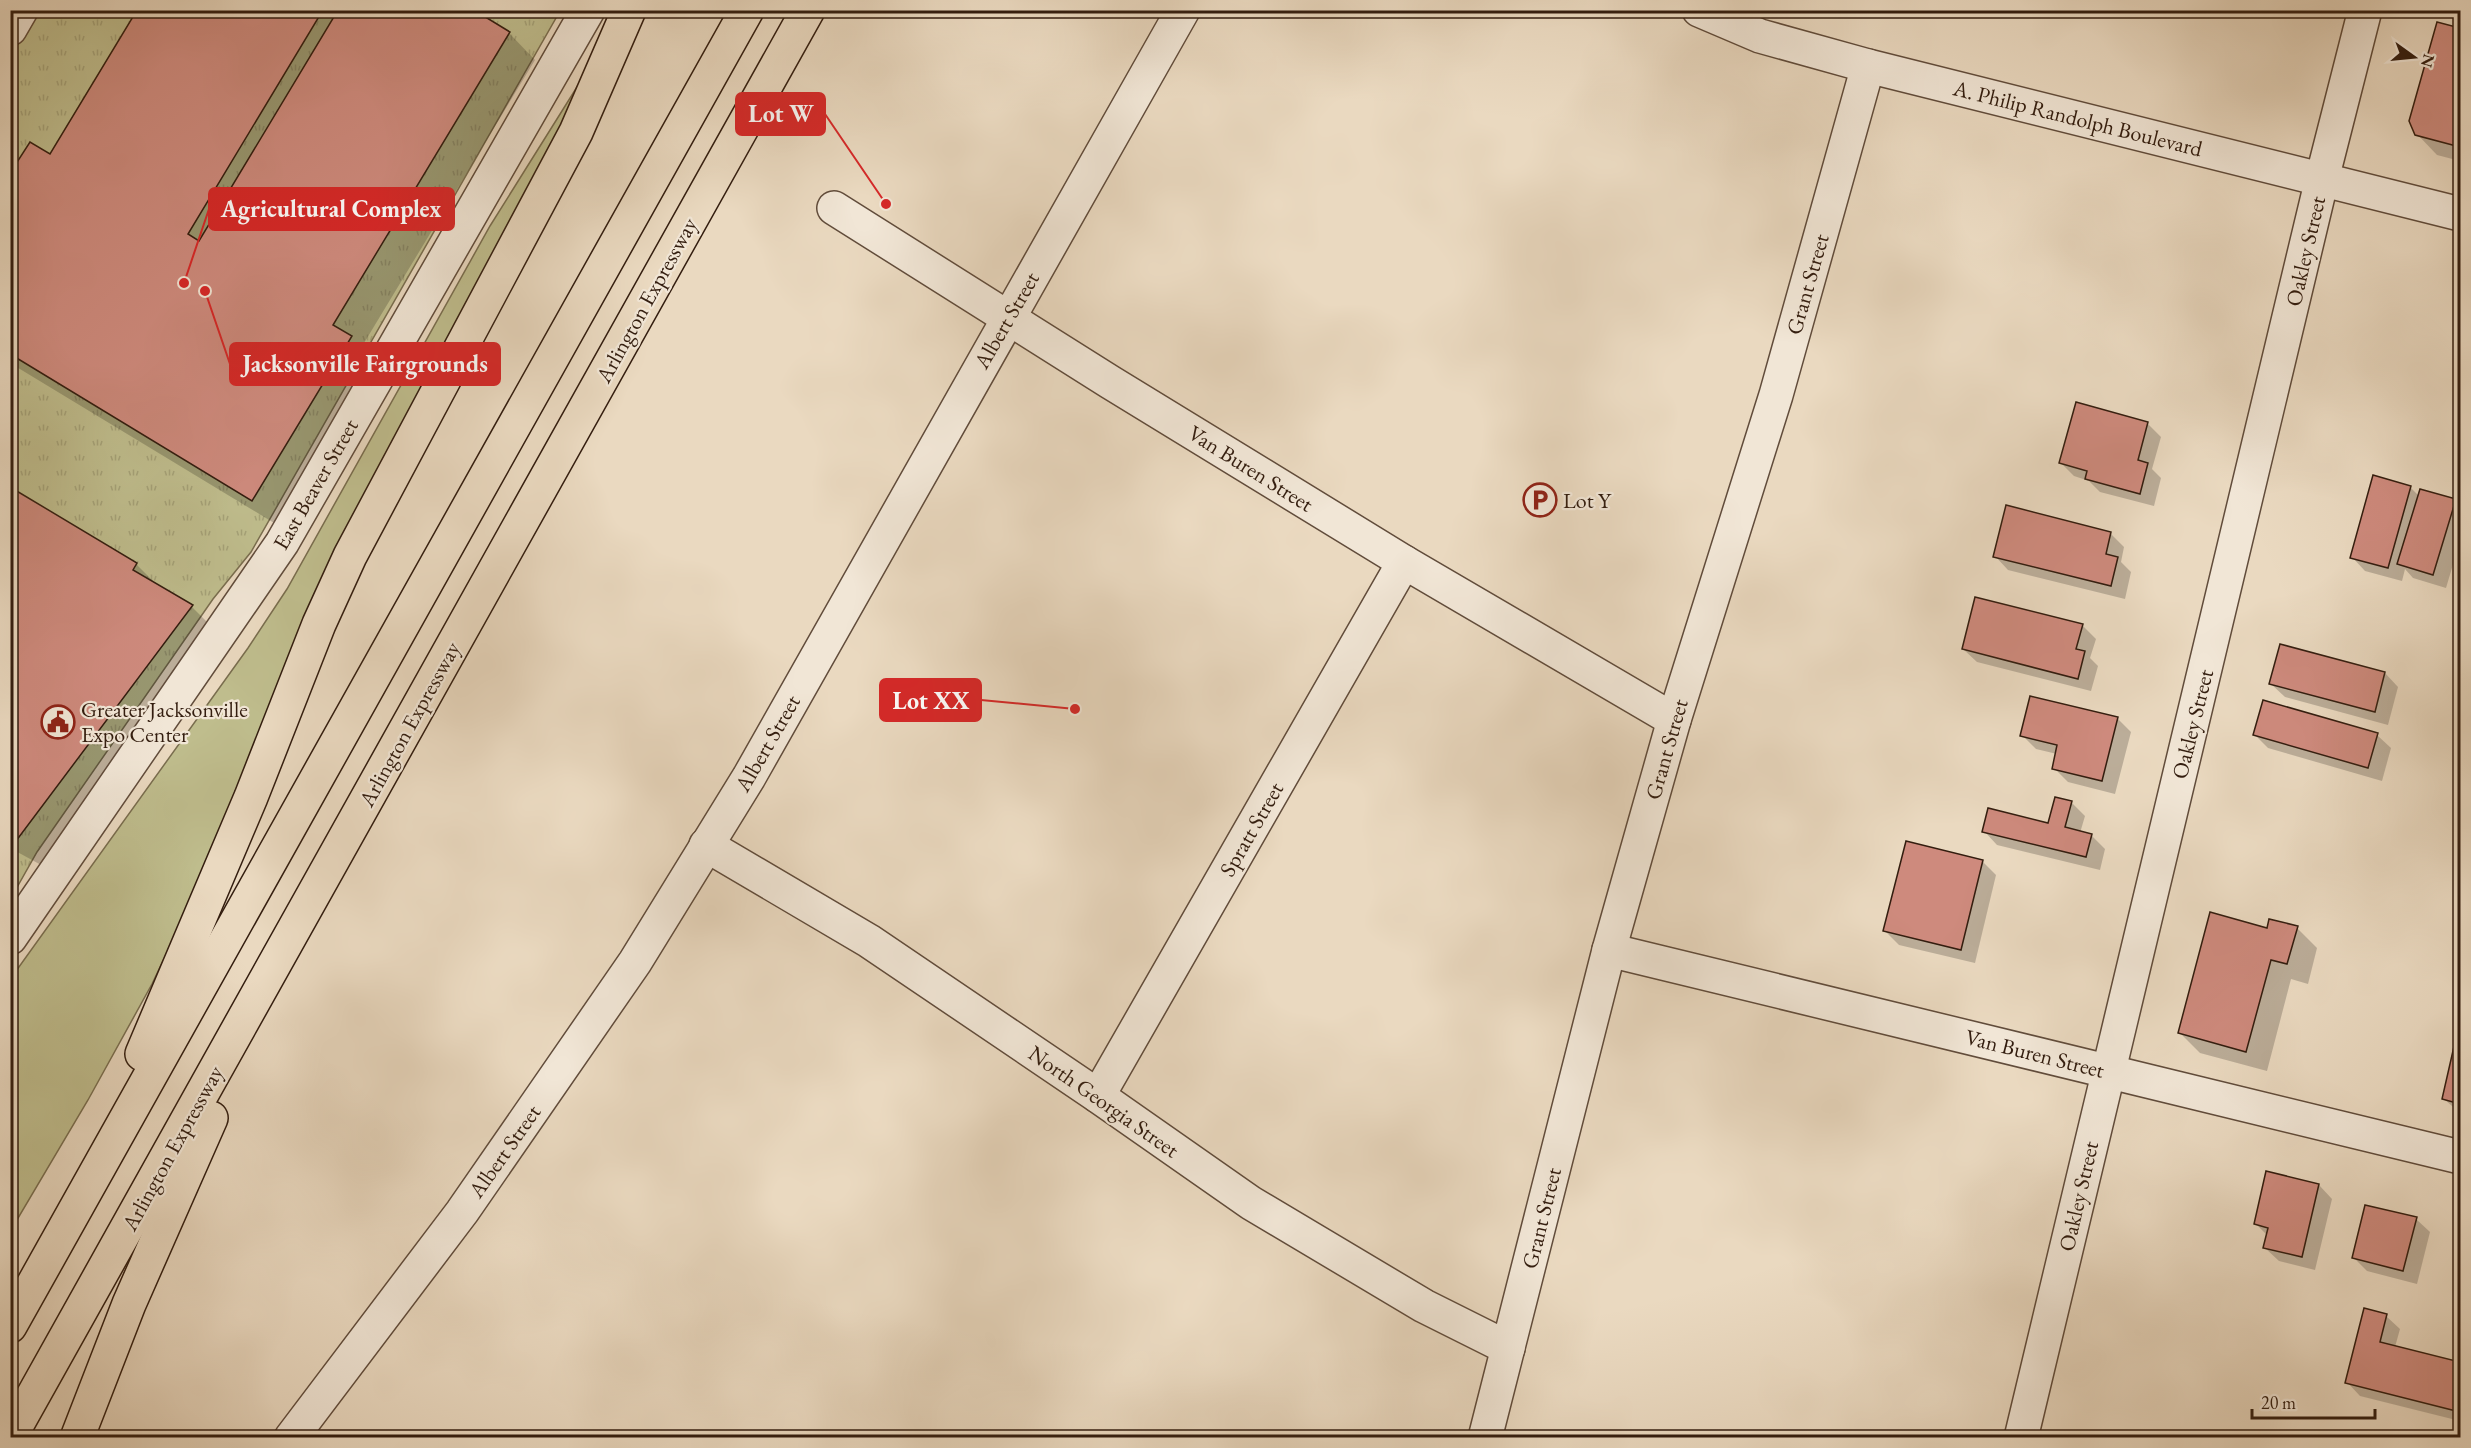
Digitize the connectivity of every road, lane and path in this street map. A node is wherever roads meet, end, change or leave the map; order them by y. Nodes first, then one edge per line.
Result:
1 (21, 10) edge
2 (629, 10) edge
3 (747, 10) edge
4 (808, 10) edge
5 (1183, 10) edge
6 (1699, 10) edge
7 (2365, 10) edge
8 (578, 14) edge
9 (10, 29) edge
10 (1868, 66) junction
11 (2322, 179) junction
12 (834, 208) dead end
13 (2460, 214) edge
14 (1008, 317) junction
15 (1404, 562) junction
16 (1674, 720) junction
17 (706, 845) junction
18 (324, 877) junction
19 (10, 939) edge
20 (1609, 950) junction
21 (2108, 1070) junction
22 (1098, 1096) junction
23 (2460, 1157) edge
24 (75, 1211) junction
25 (10, 1326) edge
26 (1508, 1348) junction
27 (299, 1435) edge
28 (10, 1437) edge
29 (77, 1437) edge
30 (1485, 1437) edge
31 (2021, 1437) edge

1 - 9 street
2 - 24 highway
3 - 24 highway
4 - 18 highway, Arlington Expressway
5 - 14 street, Albert Street
6 - 10 street, A. Philip Randolph Boulevard
7 - 11 street, Oakley Street
8 - 19 street, East Beaver Street
10 - 11 street, A. Philip Randolph Boulevard
10 - 16 street, Grant Street
11 - 13 street, A. Philip Randolph Boulevard
11 - 21 street, Oakley Street
12 - 14 street, Van Buren Street
14 - 15 street, Van Buren Street
14 - 17 street, Albert Street
15 - 16 street, Van Buren Street
15 - 22 street, Spratt Street
16 - 20 street, Grant Street
17 - 22 street, North Georgia Street
17 - 27 street, Albert Street
18 - 28 highway, Arlington Expressway
18 - 29 highway
20 - 21 street, Van Buren Street
20 - 26 street, Grant Street
21 - 23 street, Van Buren Street
21 - 31 street, Oakley Street
22 - 26 street, North Georgia Street
24 - 25 highway
26 - 30 street, Grant Street

